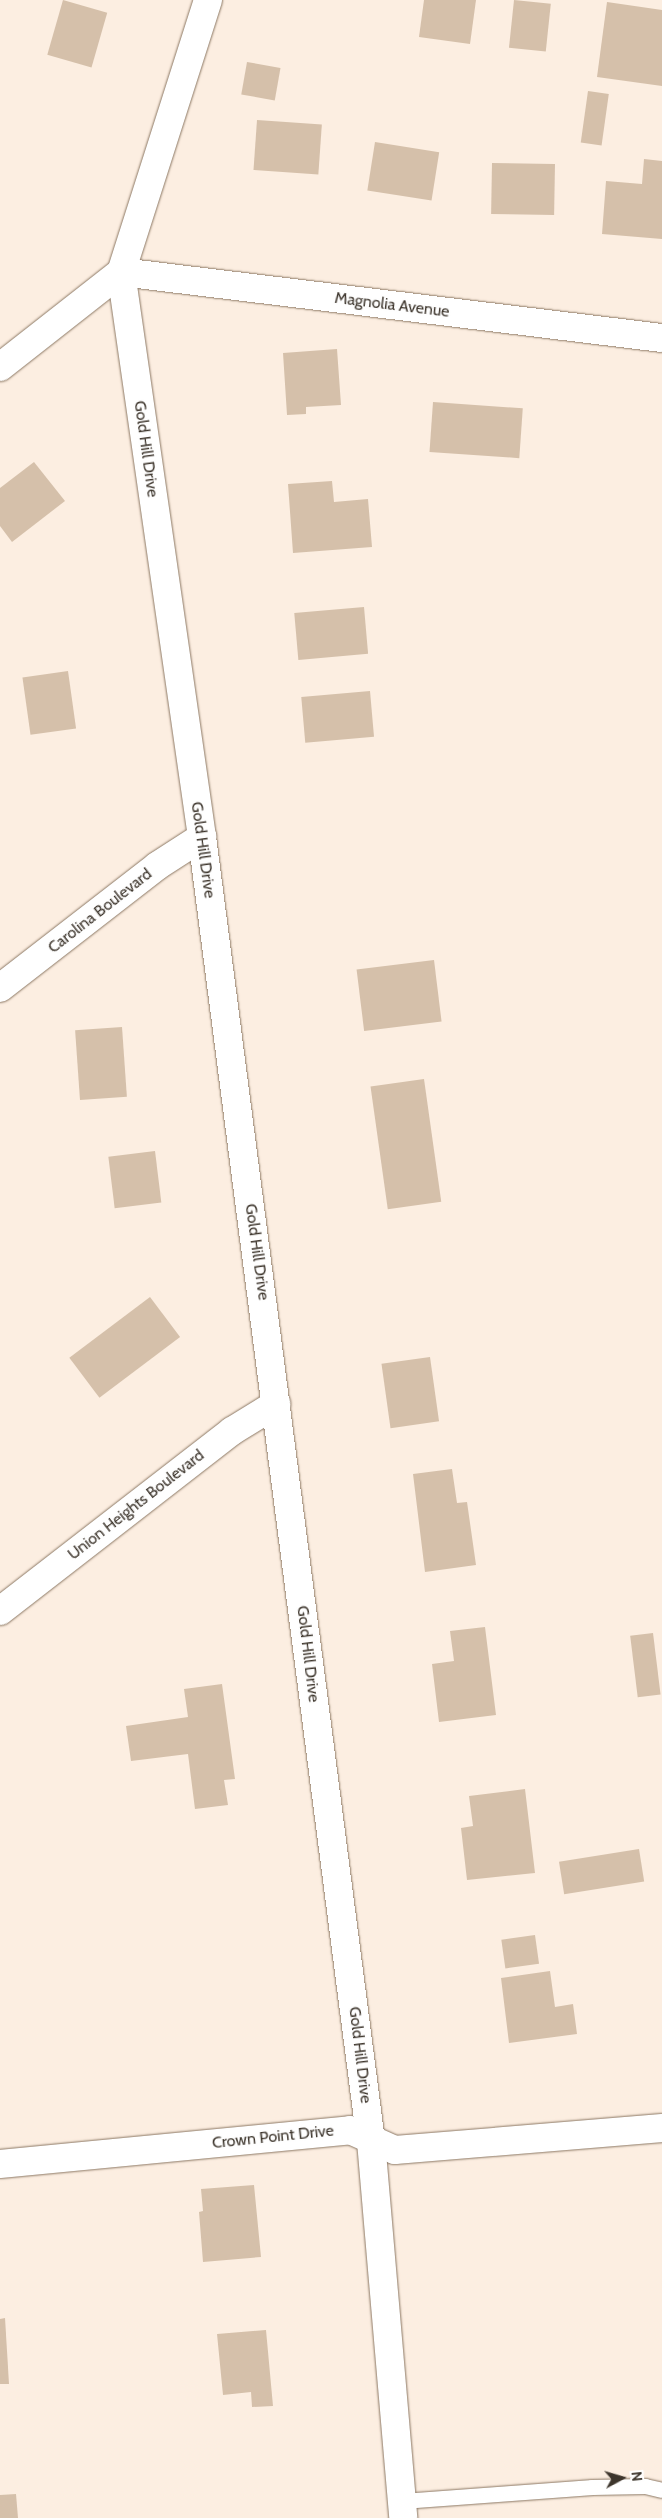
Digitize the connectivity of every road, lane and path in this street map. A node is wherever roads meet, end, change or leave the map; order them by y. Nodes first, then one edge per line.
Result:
1 (208, 0) edge
2 (121, 272) junction
3 (662, 338) edge
4 (0, 367) edge
5 (202, 837) junction
6 (0, 988) edge
7 (276, 1404) junction
8 (0, 1611) edge
9 (662, 2128) edge
10 (371, 2141) junction
11 (0, 2164) edge
12 (662, 2490) edge
13 (402, 2509) edge

1 - 2 street, Gold Hill Drive
2 - 3 street, Magnolia Avenue
2 - 4 street
2 - 5 street, Gold Hill Drive
5 - 6 street, Carolina Boulevard
5 - 7 street, Gold Hill Drive
7 - 8 street, Union Heights Boulevard
7 - 10 street, Gold Hill Drive
9 - 10 street, Crown Point Drive
10 - 11 street, Crown Point Drive
10 - 13 street, Gold Hill Drive
12 - 13 lane

